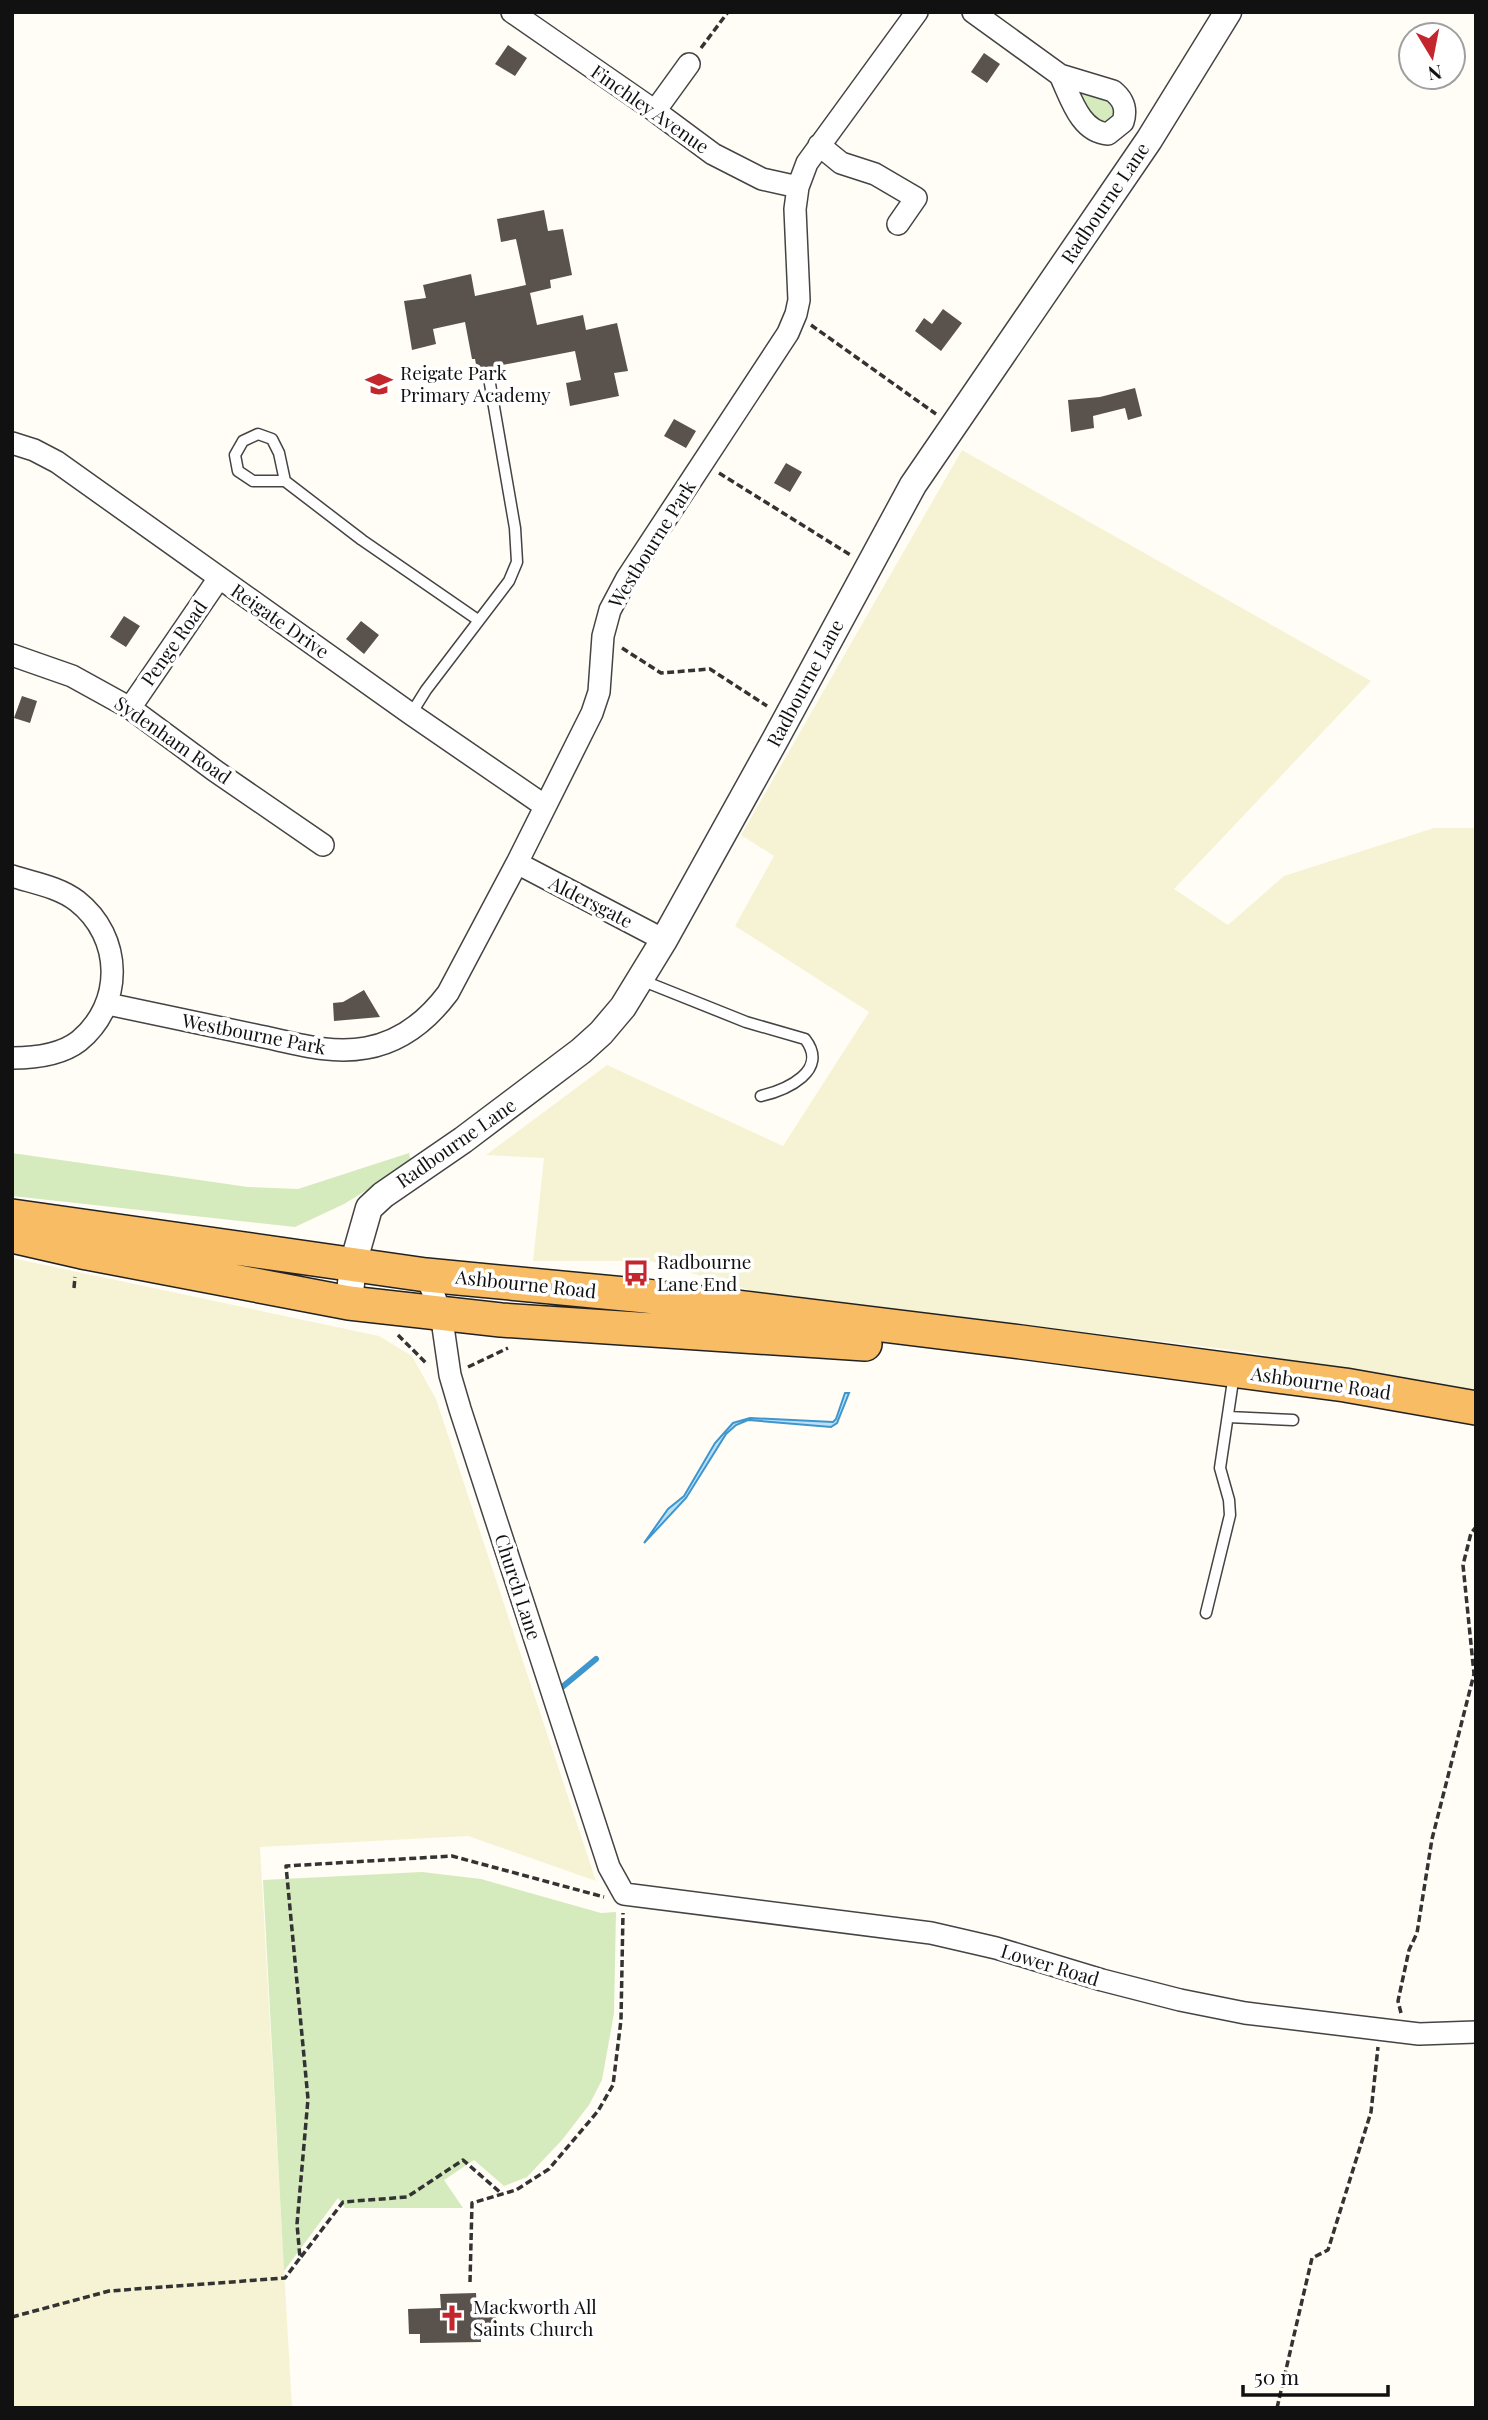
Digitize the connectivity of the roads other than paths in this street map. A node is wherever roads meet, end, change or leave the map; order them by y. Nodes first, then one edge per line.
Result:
1 (512, 12) edge
2 (917, 12) edge
3 (973, 12) edge
4 (1228, 12) edge
5 (689, 64) road end
6 (1060, 75) dead end
7 (655, 111) junction
8 (819, 145) junction
9 (798, 187) junction
10 (898, 224) dead end
11 (489, 378) dead end
12 (12, 443) edge
13 (285, 481) junction
14 (219, 578) junction
15 (478, 620) junction
16 (12, 655) edge
17 (130, 708) junction
18 (411, 714) junction
19 (545, 806) junction
20 (323, 845) dead end
21 (517, 863) junction
22 (12, 876) edge
23 (664, 940) junction
24 (641, 980) junction
25 (108, 1004) junction
26 (12, 1058) edge
27 (761, 1096) dead end
28 (12, 1216) edge
29 (12, 1236) edge
30 (353, 1264) junction
31 (426, 1275) junction
32 (349, 1303) junction
33 (441, 1313) junction
34 (1165, 1363) junction
35 (1234, 1371) junction
36 (1476, 1408) edge
37 (1228, 1417) junction
38 (1293, 1420) dead end
39 (1206, 1613) dead end
40 (624, 1894) joint
41 (1476, 2032) edge

1 - 7 street, Finchley Avenue
2 - 8 street, Westbourne Park
3 - 6 street
4 - 23 street, Radbourne Lane
5 - 7 street
7 - 9 street, Finchley Avenue
8 - 9 street, Westbourne Park
8 - 10 street
9 - 19 street, Westbourne Park
11 - 15 lane
12 - 14 street, Reigate Drive
13 - 13 lane
13 - 15 lane
14 - 17 street, Penge Road
14 - 18 street, Reigate Drive
15 - 18 lane
16 - 17 street, Sydenham Road
17 - 20 street, Sydenham Road
18 - 19 street, Reigate Drive
19 - 21 street, Westbourne Park
21 - 23 street, Aldersgate
21 - 25 street, Westbourne Park
22 - 25 street
23 - 24 street, Radbourne Lane
24 - 27 lane
24 - 30 street, Radbourne Lane
25 - 26 street
28 - 30 highway, Ashbourne Road
29 - 32 highway, Ashbourne Road
30 - 31 highway, Ashbourne Road
30 - 32 street, Radbourne Lane
31 - 33 street, Church Lane
31 - 34 highway, Ashbourne Road
32 - 33 highway, Ashbourne Road
33 - 34 highway, Ashbourne Road
33 - 40 street, Church Lane
34 - 35 highway, Ashbourne Road
35 - 36 highway, Ashbourne Road
35 - 37 lane
37 - 38 lane
37 - 39 lane
40 - 41 street, Lower Road

